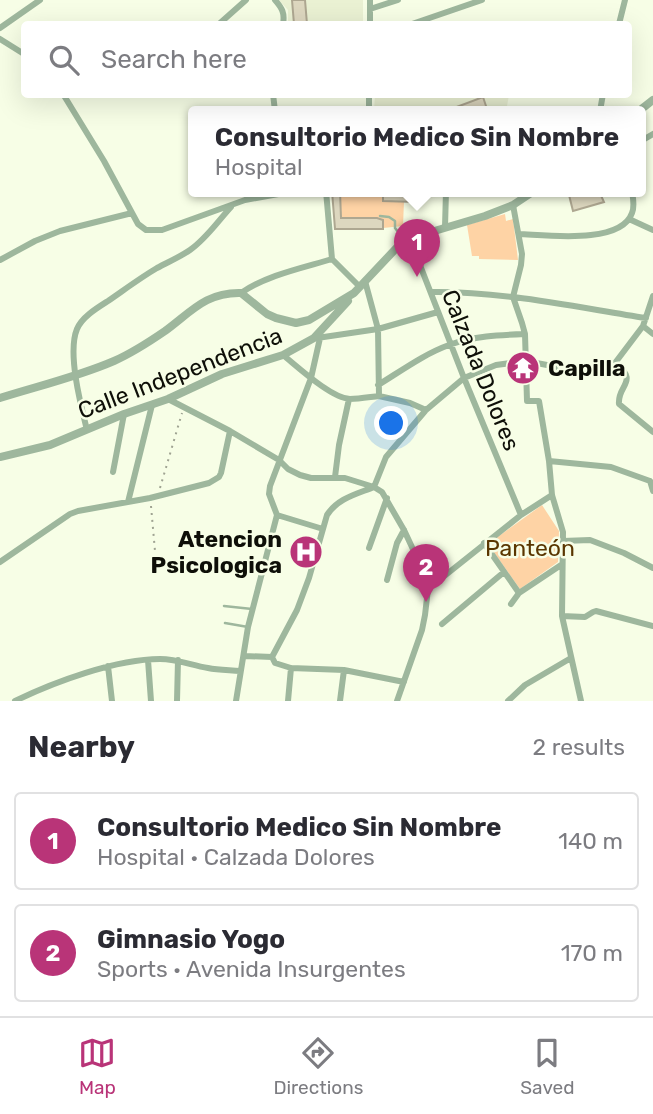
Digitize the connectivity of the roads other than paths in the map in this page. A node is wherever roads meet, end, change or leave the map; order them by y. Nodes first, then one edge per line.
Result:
1 (40, 0) edge
2 (246, 0) edge
3 (275, 0) edge
4 (370, 0) edge
5 (398, 0) edge
6 (482, 0) edge
7 (625, 0) edge
8 (370, 9) junction
9 (222, 21) edge
10 (283, 21) edge
11 (370, 21) edge
12 (421, 21) edge
13 (620, 21) edge
14 (0, 28) edge
15 (0, 39) edge
16 (21, 52) edge
17 (65, 98) edge
18 (258, 197) edge
19 (327, 197) edge
20 (446, 197) edge
21 (525, 197) edge
22 (633, 197) edge
23 (232, 205) junction
24 (513, 205) junction
25 (132, 213) junction
26 (380, 216) dead end
27 (629, 219) junction
28 (445, 227) junction
29 (653, 230) edge
30 (519, 234) junction
31 (406, 239) junction
32 (332, 259) junction
33 (0, 260) edge
34 (359, 286) junction
35 (431, 292) junction
36 (241, 293) junction
37 (653, 296) edge
38 (513, 297) junction
39 (438, 312) junction
40 (646, 318) junction
41 (643, 326) junction
42 (378, 329) junction
43 (524, 334) junction
44 (653, 334) edge
45 (317, 338) junction
46 (452, 344) junction
47 (283, 355) junction
48 (526, 361) junction
49 (615, 363) junction
50 (76, 374) junction
51 (311, 378) junction
52 (464, 378) junction
53 (378, 385) junction
54 (379, 396) junction
55 (0, 398) edge
56 (168, 399) junction
57 (349, 399) junction
58 (152, 405) junction
59 (426, 410) junction
60 (124, 414) junction
61 (88, 430) junction
62 (230, 430) junction
63 (653, 432) edge
64 (0, 457) edge
65 (279, 460) junction
66 (549, 461) junction
67 (113, 472) dead end
68 (335, 477) junction
69 (652, 478) edge
70 (374, 487) junction
71 (653, 491) edge
72 (552, 495) junction
73 (387, 498) junction
74 (128, 502) junction
75 (277, 515) junction
76 (521, 515) junction
77 (323, 529) junction
78 (404, 530) junction
79 (563, 541) junction
80 (484, 543) junction
81 (369, 548) dead end
82 (0, 562) edge
83 (561, 565) junction
84 (653, 568) edge
85 (504, 572) junction
86 (387, 580) dead end
87 (428, 589) junction
88 (519, 593) junction
89 (511, 604) dead end
90 (224, 606) dead end
91 (252, 609) junction
92 (562, 616) junction
93 (225, 623) dead end
94 (442, 624) dead end
95 (653, 626) edge
96 (248, 627) junction
97 (244, 656) junction
98 (272, 657) junction
99 (570, 659) junction
100 (148, 660) junction
101 (178, 660) junction
102 (108, 666) junction
103 (291, 667) junction
104 (344, 670) junction
105 (240, 671) junction
106 (404, 682) junction
107 (15, 701) edge
108 (112, 701) edge
109 (151, 701) edge
110 (177, 701) edge
111 (236, 701) edge
112 (288, 701) edge
113 (340, 701) edge
114 (397, 701) edge
115 (508, 701) edge
116 (581, 701) edge

1 - 14 street
2 - 9 street
3 - 10 street
4 - 8 street
5 - 8 street
6 - 12 street
7 - 13 street
8 - 11 street
15 - 16 street
17 - 25 street
18 - 23 street
19 - 32 street
20 - 28 street
21 - 24 street
22 - 27 street
23 - 25 street
23 - 50 street
24 - 28 street
24 - 30 street
25 - 33 street
26 - 31 lane
27 - 29 street
27 - 30 street
28 - 31 street
30 - 38 street
31 - 34 street
31 - 35 street, Calzada Dolores
32 - 34 street
32 - 36 street
34 - 36 street, Calle Independencia
34 - 42 street
34 - 45 street, Calle Independencia
35 - 38 street
35 - 39 street, Calzada Dolores
36 - 50 street
37 - 40 street
38 - 40 street
38 - 43 street
39 - 42 street
39 - 46 street, Calzada Dolores
40 - 41 street
41 - 44 street
41 - 49 street
42 - 45 street
42 - 53 street
43 - 46 street
43 - 48 street
45 - 47 street, Calle Independencia
45 - 51 street
46 - 52 street, Calzada Dolores
46 - 53 street
47 - 51 street
47 - 56 street, Calle Independencia
48 - 49 street
48 - 52 street
48 - 66 street
49 - 63 street
50 - 55 street
50 - 61 street
51 - 57 street
51 - 65 street
52 - 59 street
52 - 76 street, Calzada Dolores
53 - 54 street
54 - 57 street
54 - 59 street
56 - 58 street, Calle Independencia
56 - 62 street
57 - 68 street
58 - 60 street, Calle Independencia
58 - 74 street
59 - 70 street
60 - 61 street, Calle Independencia
60 - 67 street
61 - 64 street, Calle Independencia
62 - 65 street
62 - 74 street
65 - 68 street
65 - 75 street
66 - 69 street
66 - 72 street
68 - 70 street
69 - 71 street
70 - 73 street
70 - 77 street
72 - 76 street
72 - 79 street
73 - 78 street
73 - 81 street
74 - 82 street
75 - 77 street
75 - 91 street
76 - 80 street
77 - 98 street
78 - 86 street
78 - 87 street
79 - 83 street
79 - 84 street
80 - 85 street
80 - 87 street
83 - 88 street
83 - 92 street
85 - 88 street
85 - 94 street
87 - 106 street
88 - 89 street
90 - 91 lane
91 - 96 street
92 - 95 street
92 - 99 street
93 - 96 lane
96 - 97 street
97 - 98 street
97 - 105 street
98 - 103 street
99 - 115 street
99 - 116 street
100 - 101 street
100 - 102 street
100 - 109 street
101 - 105 street
101 - 110 street
102 - 107 street
102 - 108 street
103 - 104 street
103 - 112 street
104 - 106 street
104 - 113 street
105 - 111 street
106 - 114 street

